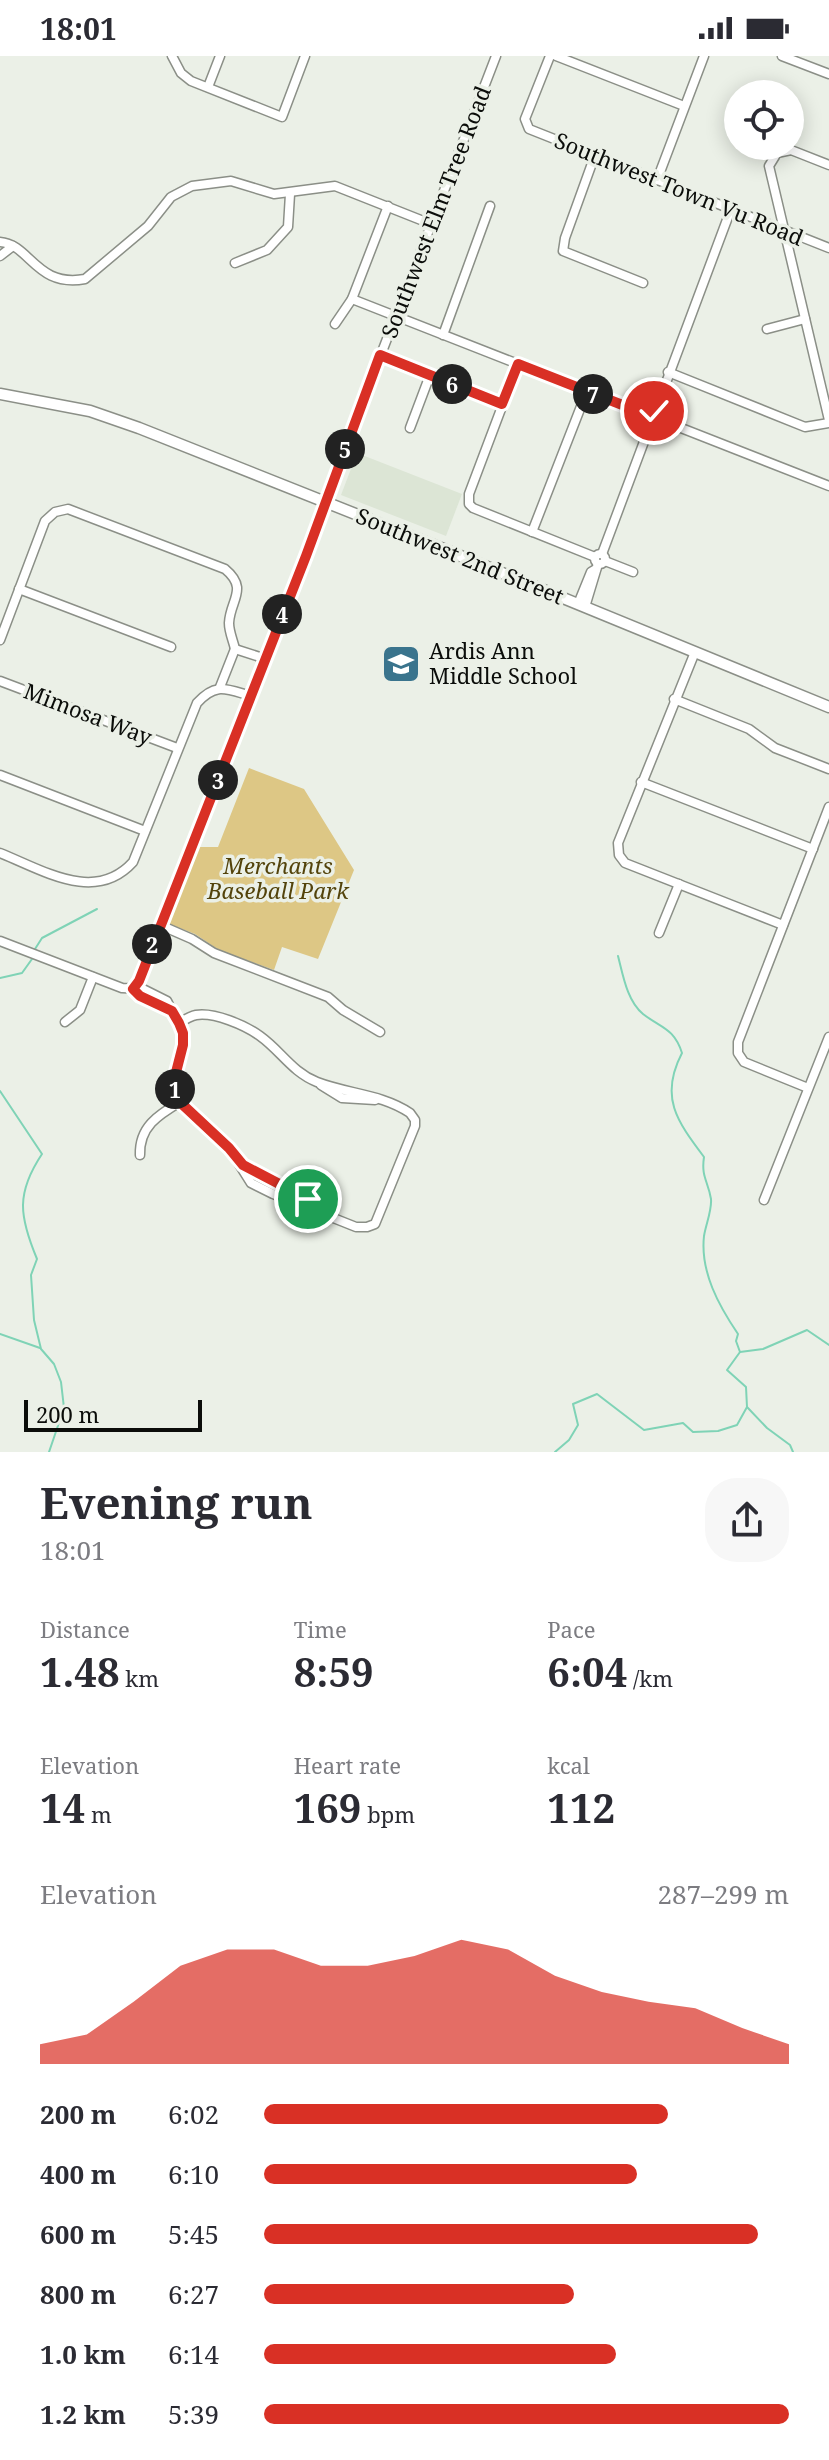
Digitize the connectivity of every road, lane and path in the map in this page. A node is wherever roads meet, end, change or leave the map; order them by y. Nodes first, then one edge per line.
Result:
1 (172, 56) edge
2 (220, 56) edge
3 (305, 56) edge
4 (496, 56) edge
5 (550, 56) edge
6 (556, 56) edge
7 (782, 56) edge
8 (702, 61) edge
9 (829, 74) edge
10 (208, 87) junction
11 (684, 106) junction
12 (595, 155) junction
13 (829, 165) edge
14 (657, 180) junction
15 (290, 194) junction
16 (388, 206) junction
17 (490, 206) dead end
18 (731, 209) junction
19 (431, 224) junction
20 (784, 230) junction
21 (0, 242) edge
22 (13, 246) junction
23 (829, 248) edge
24 (0, 256) edge
25 (235, 263) dead end
26 (643, 283) dead end
27 (352, 299) junction
28 (396, 316) junction
29 (805, 319) junction
30 (335, 324) dead end
31 (767, 329) dead end
32 (443, 335) junction
33 (380, 355) junction
34 (518, 364) junction
35 (668, 372) junction
36 (430, 375) junction
37 (587, 391) junction
38 (0, 394) edge
39 (502, 404) junction
40 (653, 417) junction
41 (829, 422) edge
42 (410, 428) dead end
43 (829, 486) edge
44 (325, 502) junction
45 (532, 532) junction
46 (599, 561) junction
47 (633, 572) dead end
48 (19, 589) junction
49 (582, 605) junction
50 (0, 640) edge
51 (171, 647) dead end
52 (235, 649) junction
53 (692, 651) junction
54 (266, 659) junction
55 (0, 681) edge
56 (220, 687) junction
57 (251, 696) junction
58 (674, 699) junction
59 (829, 707) edge
60 (177, 748) junction
61 (829, 769) edge
62 (0, 775) edge
63 (641, 782) junction
64 (829, 807) edge
65 (145, 831) junction
66 (813, 849) junction
67 (0, 853) edge
68 (679, 884) junction
69 (160, 925) junction
70 (783, 925) junction
71 (659, 933) dead end
72 (0, 941) edge
73 (93, 977) junction
74 (133, 989) junction
75 (65, 1022) dead end
76 (179, 1023) junction
77 (380, 1032) dead end
78 (829, 1037) edge
79 (808, 1088) junction
80 (180, 1102) junction
81 (140, 1155) dead end
82 (764, 1200) dead end

1 - 10 street
2 - 10 street
3 - 10 street
4 - 19 street, Southwest Elm Tree Road
5 - 12 street, Southwest Town Vu Road
6 - 11 street
7 - 9 street
8 - 11 street
11 - 14 street
12 - 14 street, Southwest Town Vu Road
12 - 26 street
13 - 20 street
14 - 18 street, Southwest Town Vu Road
15 - 16 street
15 - 22 street
15 - 25 street
16 - 19 street
16 - 27 street
17 - 32 street
18 - 20 street, Southwest Town Vu Road
18 - 35 street
19 - 28 street, Southwest Elm Tree Road
20 - 23 street, Southwest Town Vu Road
20 - 29 street
21 - 22 street
22 - 24 street
27 - 28 street
27 - 30 street
28 - 32 street
28 - 33 street, Southwest Elm Tree Road
29 - 31 street
29 - 41 street
32 - 34 street
33 - 36 street
33 - 44 street, Southwest Elm Tree Road
34 - 37 street
34 - 39 street
35 - 40 street
35 - 41 street
36 - 39 street
36 - 42 street
37 - 40 street
37 - 45 street
38 - 44 main road, Southwest 2nd Street
39 - 45 street
40 - 43 street
40 - 46 street
44 - 49 main road, Southwest 2nd Street
44 - 54 street, Southwest Elm Tree Road
45 - 46 street
46 - 47 street
46 - 49 street
48 - 50 street
48 - 51 street
48 - 52 street
49 - 53 main road, Southwest 2nd Street
52 - 54 street
52 - 56 street
53 - 58 street
53 - 59 main road, Southwest 2nd Street
54 - 57 street, Southwest Elm Tree Road
55 - 60 street, Mimosa Way
56 - 57 street
56 - 60 street
57 - 69 street, Southwest Elm Tree Road
58 - 61 street
58 - 63 street
60 - 65 street
62 - 65 street
63 - 66 street
63 - 68 street
64 - 66 street
65 - 67 street
66 - 70 street
68 - 70 street
68 - 71 street
69 - 74 street, Southwest Elm Tree Road
69 - 77 street
70 - 79 street
72 - 73 street
73 - 74 street
73 - 75 street
74 - 76 street
76 - 80 street
76 - 80 street
78 - 79 street
79 - 82 street
80 - 81 street

